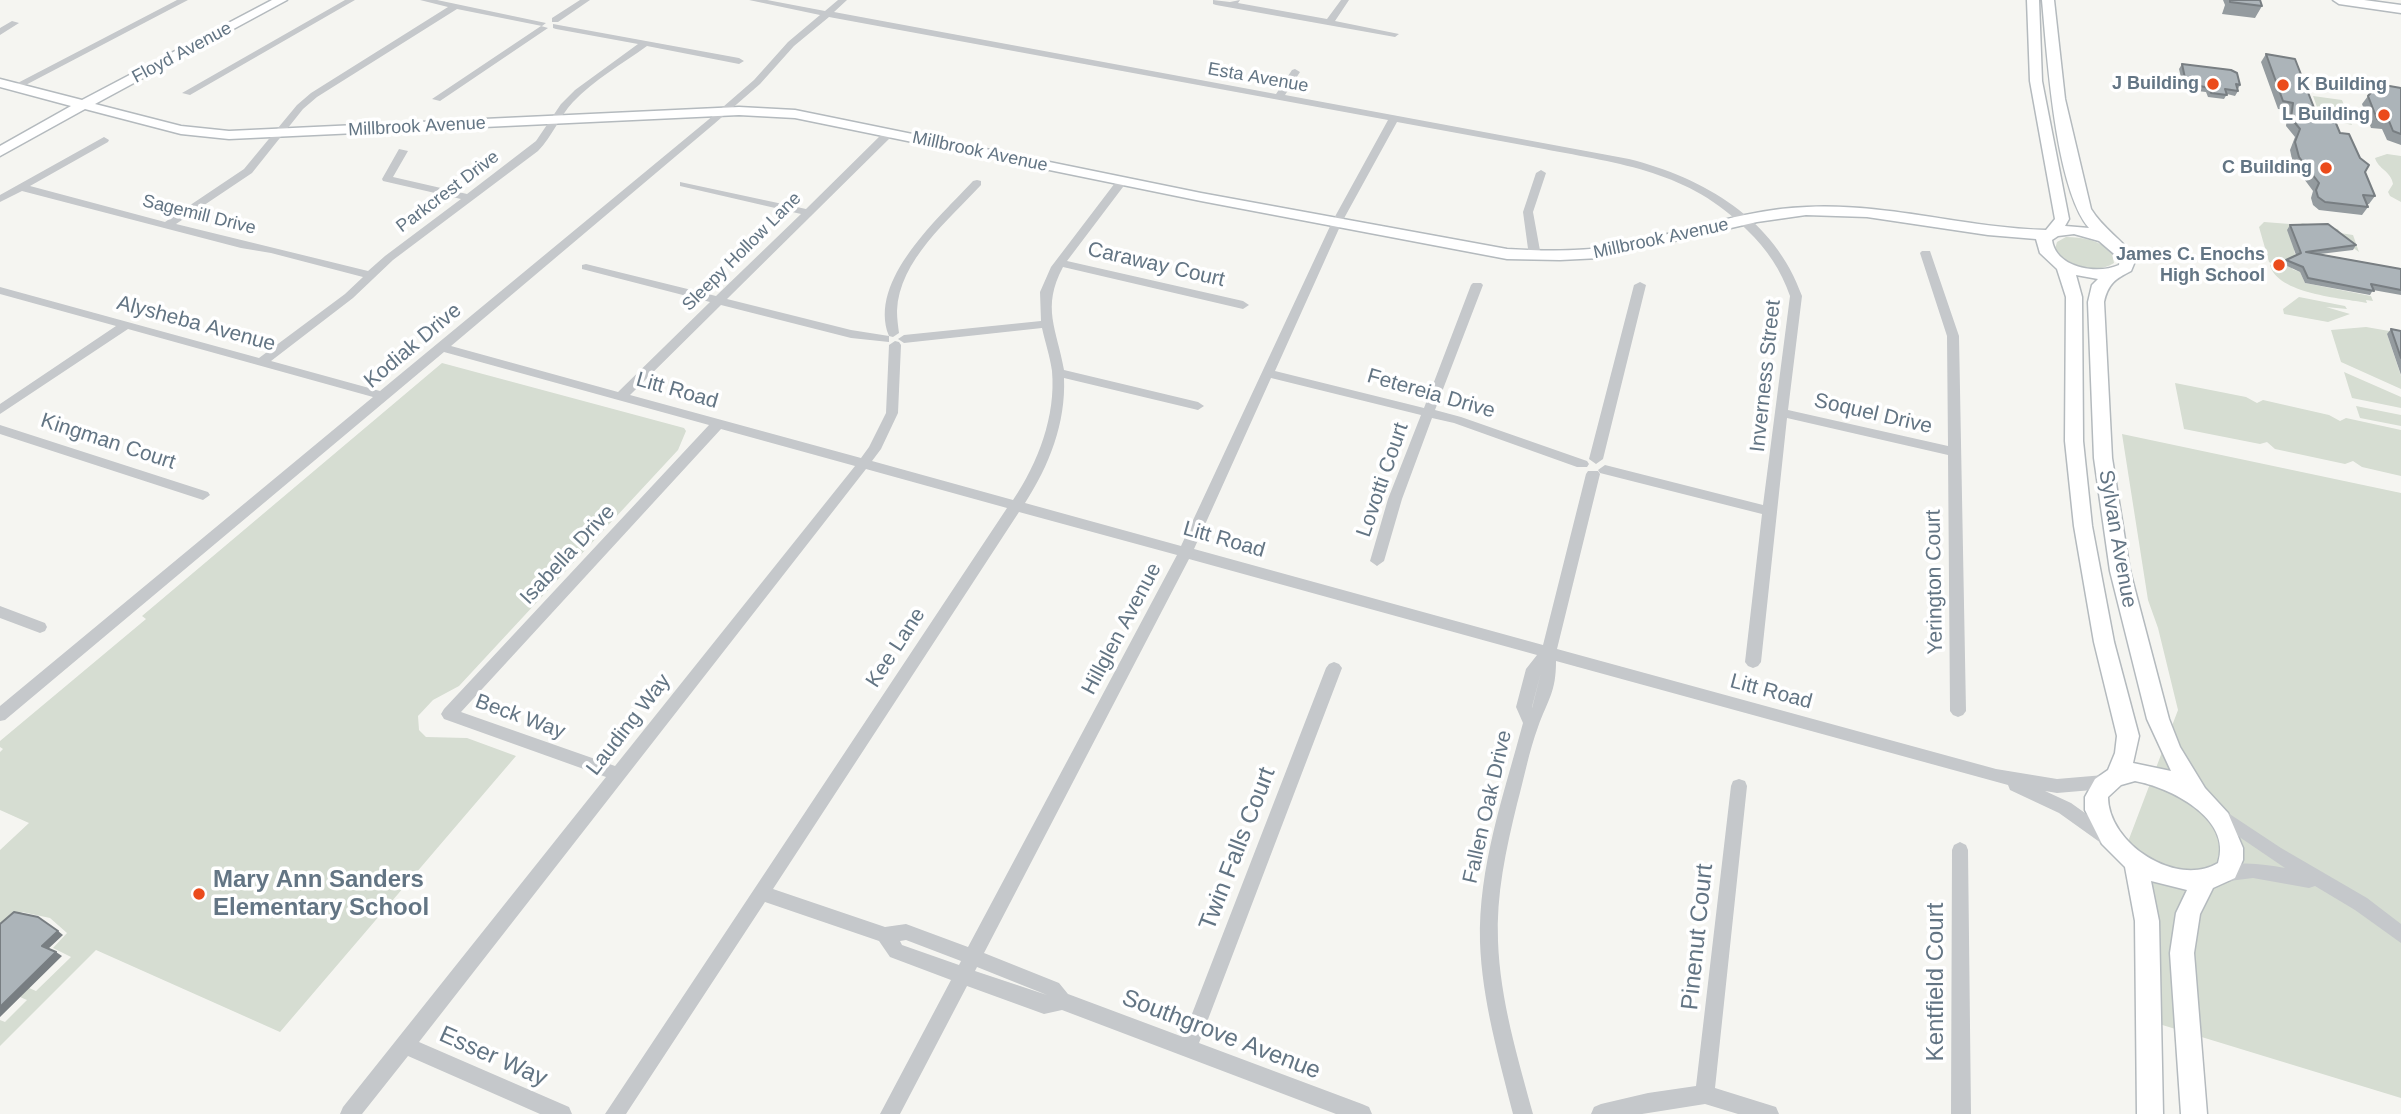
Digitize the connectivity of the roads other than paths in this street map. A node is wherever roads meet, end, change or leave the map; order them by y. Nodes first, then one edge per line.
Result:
1 (184, 0) edge
2 (262, 0) edge
3 (281, 0) edge
4 (351, 0) edge
5 (424, 0) edge
6 (586, 0) edge
7 (753, 0) edge
8 (843, 0) edge
9 (1345, 0) edge
10 (2033, 0) edge
11 (2048, 0) edge
12 (2339, 0) edge
13 (1216, 2) dead end
14 (1235, 3) edge
15 (456, 6) junction
16 (2401, 9) edge
17 (827, 14) junction
18 (1330, 22) junction
19 (15, 23) dead end
20 (555, 23) junction
21 (543, 25) junction
22 (0, 32) edge
23 (1395, 34) dead end
24 (646, 43) junction
25 (739, 61) dead end
26 (1296, 72) dead end
27 (0, 83) edge
28 (15, 87) junction
29 (187, 93) dead end
30 (1279, 97) junction
31 (437, 99) dead end
32 (82, 103) junction
33 (722, 112) junction
34 (1394, 119) junction
35 (556, 120) junction
36 (888, 133) junction
37 (278, 135) junction
38 (104, 140) dead end
39 (0, 141) edge
40 (403, 151) dead end
41 (0, 152) edge
42 (1541, 173) dead end
43 (1122, 181) junction
44 (977, 183) dead end
45 (684, 184) dead end
46 (21, 187) junction
47 (469, 198) junction
48 (0, 199) edge
49 (807, 212) junction
50 (1337, 222) junction
51 (1743, 222) junction
52 (166, 226) junction
53 (1955, 226) junction
54 (2051, 233) junction
55 (2110, 241) junction
56 (1926, 253) dead end
57 (1535, 256) junction
58 (2058, 262) junction
59 (1061, 263) junction
60 (586, 267) dead end
61 (369, 275) junction
62 (2112, 275) junction
63 (1477, 285) dead end
64 (1640, 285) dead end
65 (3, 294) edge
66 (717, 300) junction
67 (1243, 305) dead end
68 (1046, 324) junction
69 (124, 326) junction
70 (895, 339) junction
71 (441, 347) junction
72 (263, 361) junction
73 (1058, 373) junction
74 (1267, 373) junction
75 (383, 396) junction
76 (620, 397) junction
77 (1198, 406) dead end
78 (0, 410) edge
79 (1428, 412) junction
80 (1783, 413) junction
81 (718, 424) junction
82 (0, 429) edge
83 (1955, 452) junction
84 (864, 464) junction
85 (1594, 467) junction
86 (203, 495) dead end
87 (1017, 506) junction
88 (1769, 511) junction
89 (1186, 551) junction
90 (1377, 561) dead end
91 (0, 612) edge
92 (40, 627) dead end
93 (1548, 653) junction
94 (1753, 662) dead end
95 (1334, 668) dead end
96 (1958, 712) dead end
97 (449, 714) joint
98 (0, 715) edge
99 (617, 774) junction
100 (1996, 776) junction
101 (2111, 778) junction
102 (1739, 786) dead end
103 (2206, 803) junction
104 (2116, 845) junction
105 (1960, 850) dead end
106 (2136, 861) junction
107 (2213, 877) junction
108 (2321, 883) junction
109 (762, 893) junction
110 (886, 935) junction
111 (2401, 935) edge
112 (973, 957) junction
113 (963, 976) junction
114 (1062, 1001) junction
115 (405, 1045) junction
116 (1188, 1048) junction
117 (1705, 1094) junction
118 (1316, 1106) edge
119 (351, 1114) edge
120 (562, 1114) edge
121 (615, 1114) edge
122 (890, 1114) edge
123 (1362, 1114) edge
124 (1524, 1114) edge
125 (1533, 1114) edge
126 (1601, 1114) edge
127 (1769, 1114) edge
128 (1961, 1114) edge
129 (2150, 1114) edge
130 (2194, 1114) edge

1 - 28 street
2 - 32 main road, Floyd Avenue
3 - 32 main road, Floyd Avenue
4 - 29 street
5 - 15 street
6 - 20 street
7 - 17 street, Esta Avenue
8 - 17 street, Kodiak Drive
9 - 18 street
10 - 54 main road
11 - 55 main road
12 - 16 main road
13 - 14 street
14 - 18 street
15 - 21 street
15 - 37 street
17 - 30 street, Esta Avenue
17 - 33 street, Kodiak Drive
18 - 23 street
19 - 22 street
20 - 21 street
20 - 24 street
21 - 31 street
24 - 25 street
24 - 35 street, Parkcrest Drive
26 - 30 street
27 - 28 main road, Millbrook Avenue
28 - 32 main road, Millbrook Avenue
30 - 34 street, Esta Avenue
32 - 37 main road, Millbrook Avenue
32 - 39 main road, Floyd Avenue
32 - 41 main road, Floyd Avenue
33 - 35 main road, Millbrook Avenue
33 - 36 main road, Millbrook Avenue
33 - 71 street, Kodiak Drive
34 - 50 street, Hillglen Avenue
34 - 51 street, Esta Avenue
35 - 37 main road, Millbrook Avenue
35 - 47 street, Parkcrest Drive
36 - 43 main road, Millbrook Avenue
36 - 49 street, Sleepy Hollow Lane
37 - 52 street
38 - 46 street
40 - 47 street
42 - 57 street
43 - 50 main road, Millbrook Avenue
43 - 59 street, Kee Lane
44 - 70 street, Lauding Way
45 - 49 street
46 - 48 street
46 - 52 street, Sagemill Drive
47 - 61 street, Parkcrest Drive
49 - 66 street, Sleepy Hollow Lane
50 - 57 main road, Millbrook Avenue
50 - 74 street, Hillglen Avenue
51 - 53 main road, Millbrook Avenue
51 - 57 main road, Millbrook Avenue
51 - 80 street, Inverness Street
52 - 61 street, Sagemill Drive
53 - 54 street, Millbrook Avenue
53 - 58 main road, Millbrook Avenue
54 - 55 main road
54 - 58 main road, Sylvan Avenue
55 - 62 main road, Sylvan Avenue
56 - 83 street, Yerington Court
58 - 62 main road, Millbrook Avenue
58 - 101 main road, Sylvan Avenue
59 - 67 street, Caraway Court
59 - 68 street, Kee Lane
60 - 66 street
61 - 72 street, Parkcrest Drive
62 - 103 main road, Sylvan Avenue
63 - 79 street, Lovotti Court
64 - 85 street, Fallen Oak Drive
65 - 69 street, Alysheba Avenue
66 - 70 street
66 - 76 street, Sleepy Hollow Lane
68 - 70 street
68 - 73 street, Kee Lane
69 - 72 street, Alysheba Avenue
69 - 78 street
70 - 84 street, Lauding Way
71 - 75 street, Kodiak Drive
71 - 76 street, Litt Road
72 - 75 street, Alysheba Avenue
73 - 77 street
73 - 87 street, Kee Lane
74 - 79 street, Fetereia Drive
74 - 89 street, Hillglen Avenue
75 - 98 street, Kodiak Drive
76 - 81 street, Litt Road
79 - 85 street, Fetereia Drive
79 - 90 street, Lovotti Court
80 - 83 street, Soquel Drive
80 - 88 street, Inverness Street
81 - 84 street, Litt Road
81 - 97 street, Isabella Drive
82 - 86 street, Kingman Court
83 - 96 street, Yerington Court
84 - 87 street, Litt Road
84 - 99 street, Lauding Way
85 - 88 street, Fetereia Drive
85 - 93 street, Fallen Oak Drive
87 - 89 street, Litt Road
87 - 109 street, Kee Lane
88 - 94 street, Inverness Street
89 - 93 street, Litt Road
89 - 112 street, Hillglen Avenue
91 - 92 street
93 - 100 street, Litt Road
93 - 124 street, Fallen Oak Drive
95 - 116 street, Twin Falls Court
97 - 99 street, Beck Way
99 - 115 street, Lauding Way
100 - 101 street, Litt Road
100 - 104 street, Litt Road
101 - 103 main road
101 - 104 main road
102 - 117 street, Pinenut Court
103 - 107 main road
103 - 108 street
104 - 106 main road
105 - 128 street, Kentfield Court
106 - 107 main road
106 - 129 main road
107 - 108 street
107 - 130 main road
108 - 111 street
109 - 110 street, Southgrove Avenue
109 - 121 street, Kee Lane
110 - 112 street, Southgrove Avenue
110 - 113 street, Southgrove Avenue
112 - 113 street, Hillglen Avenue
112 - 114 street, Southgrove Avenue
113 - 114 street, Southgrove Avenue
113 - 122 street, Hillglen Avenue
114 - 116 street, Southgrove Avenue
115 - 119 street, Lauding Way
115 - 120 street, Esser Way
116 - 118 street, Southgrove Avenue
117 - 126 street
117 - 127 street
118 - 123 street, Southgrove Avenue
124 - 125 street

